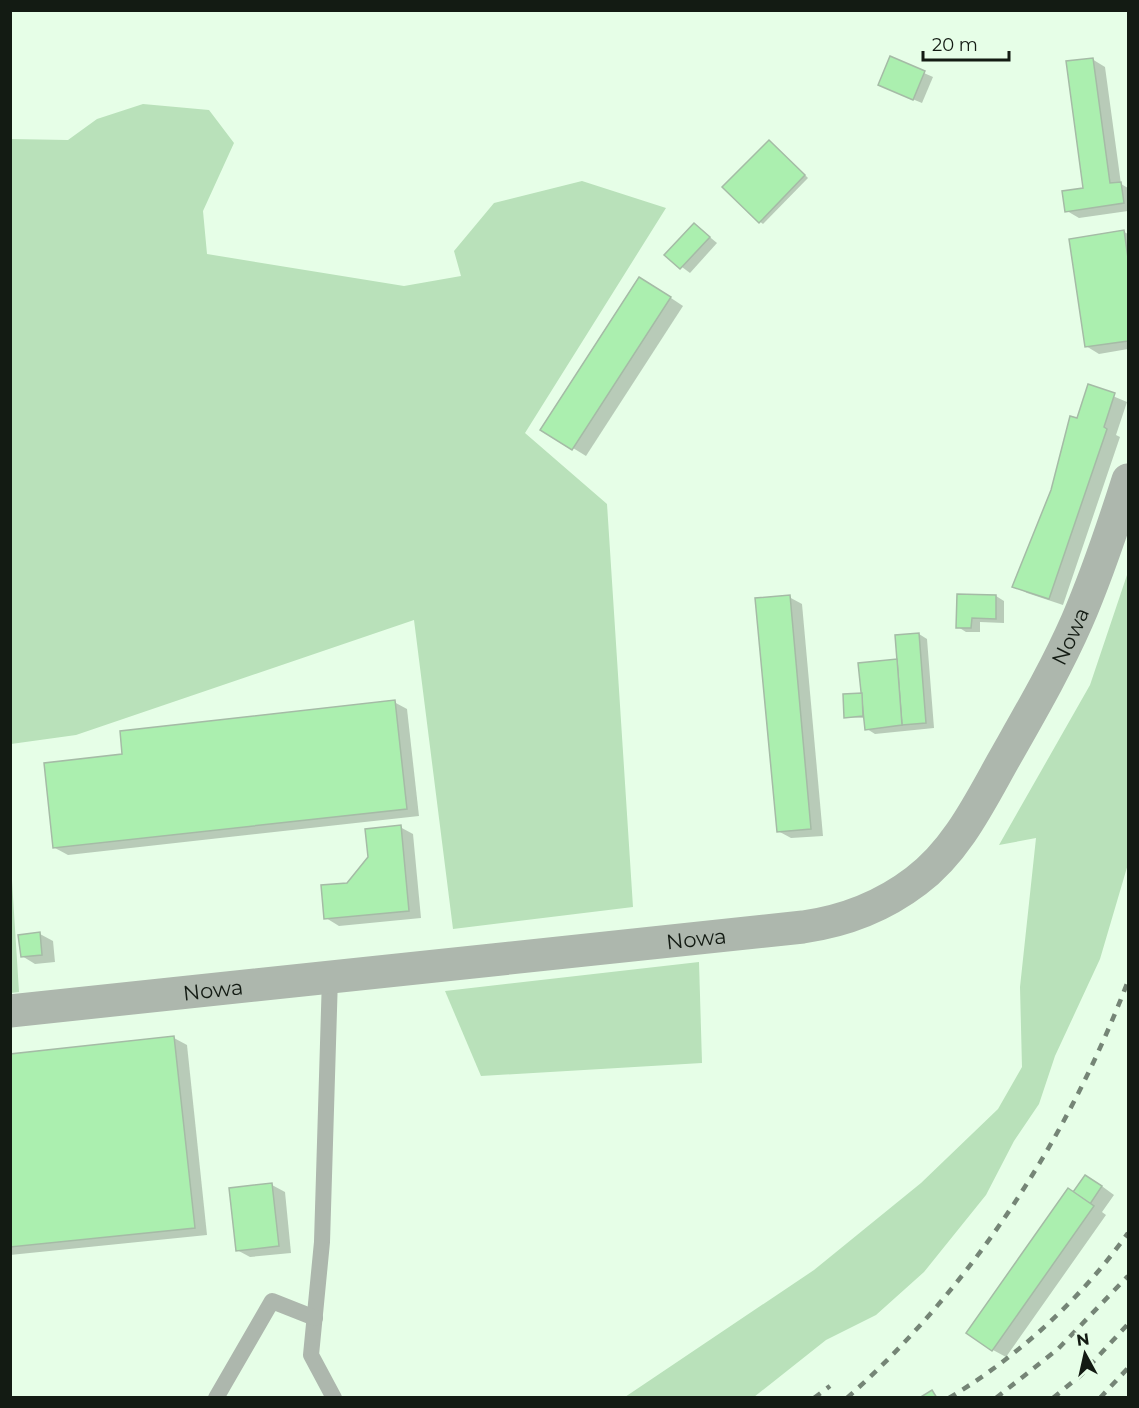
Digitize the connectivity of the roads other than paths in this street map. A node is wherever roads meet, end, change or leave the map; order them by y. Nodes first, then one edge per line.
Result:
1 (1128, 480) edge
2 (330, 977) junction
3 (10, 1011) edge
4 (315, 1318) junction
5 (216, 1398) edge
6 (334, 1398) edge

1 - 2 street, Nowa
2 - 3 street, Nowa
2 - 4 lane
4 - 5 lane
4 - 6 lane

